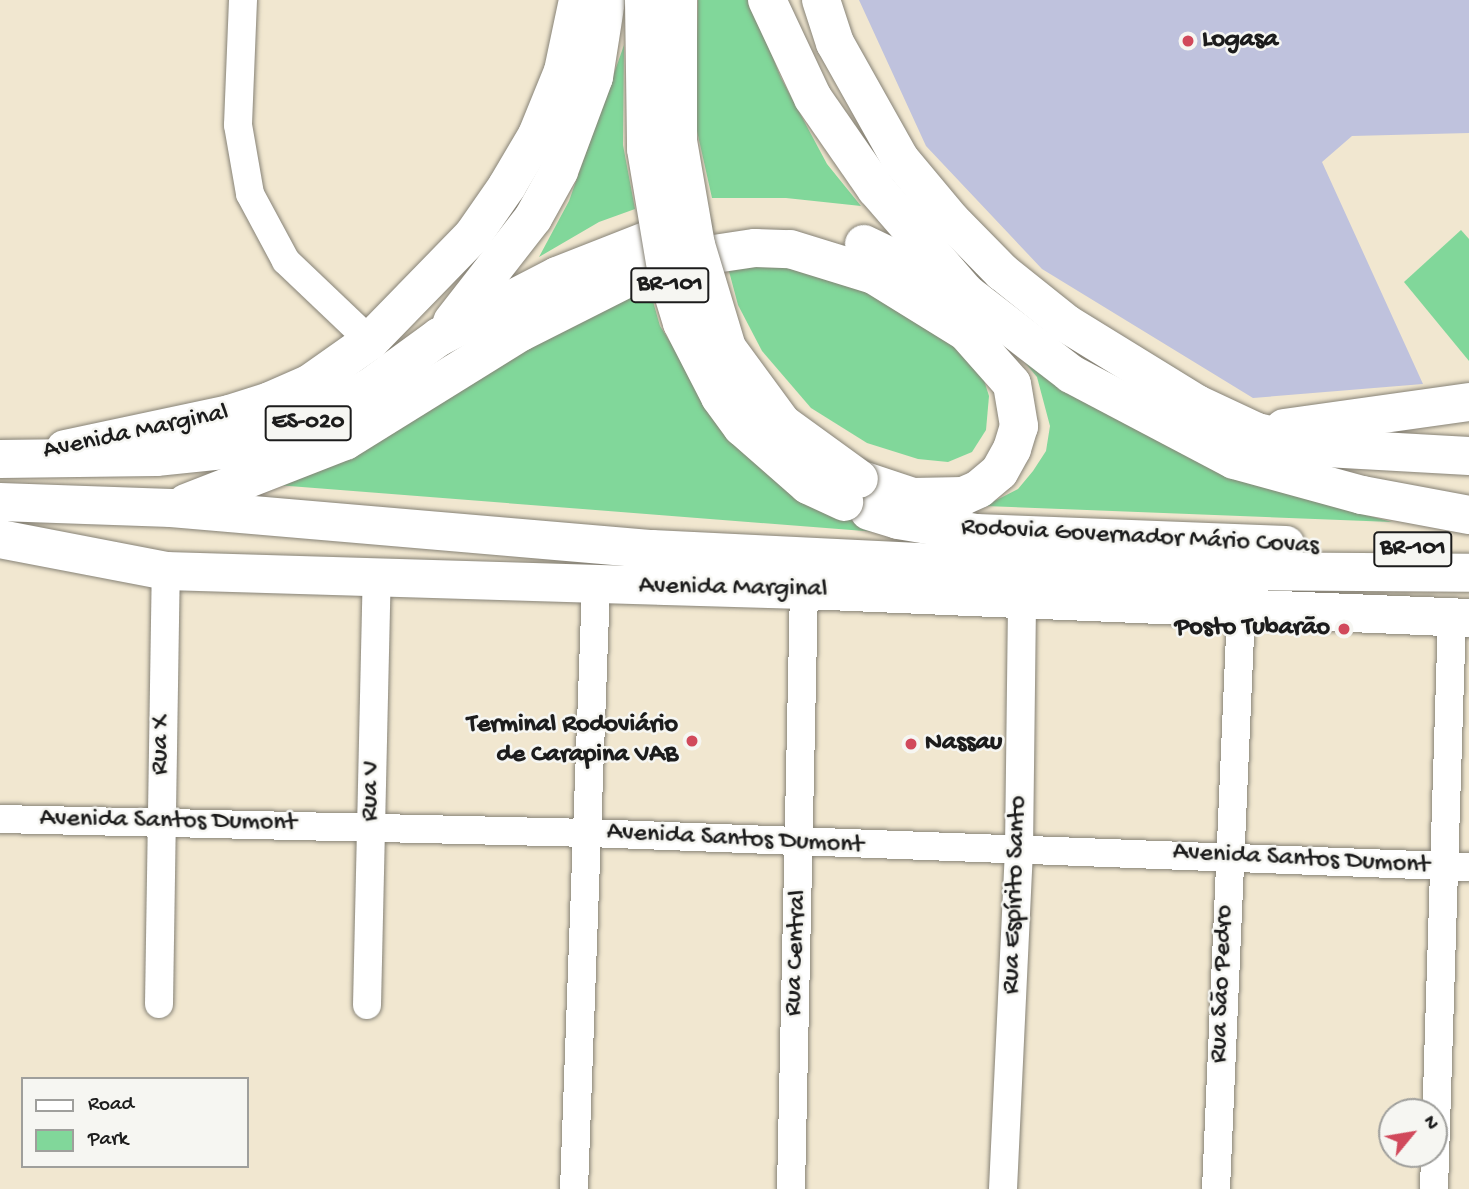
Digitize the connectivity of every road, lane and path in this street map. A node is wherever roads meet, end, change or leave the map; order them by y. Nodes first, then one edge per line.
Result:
1 (243, 0) edge
2 (578, 0) edge
3 (606, 0) edge
4 (644, 0) edge
5 (678, 0) edge
6 (767, 0) edge
7 (821, 0) edge
8 (966, 293) junction
9 (439, 337) junction
10 (370, 341) junction
11 (1469, 402) edge
12 (1257, 432) junction
13 (1469, 456) edge
14 (11, 458) edge
15 (852, 491) junction
16 (0, 502) edge
17 (171, 508) junction
18 (1469, 515) edge
19 (0, 539) edge
20 (1469, 551) edge
21 (166, 570) junction
22 (1469, 573) edge
23 (377, 578) junction
24 (596, 586) junction
25 (804, 590) junction
26 (1022, 601) junction
27 (1241, 612) junction
28 (1460, 618) edge
29 (0, 819) edge
30 (161, 821) junction
31 (371, 827) junction
32 (589, 833) junction
33 (800, 844) junction
34 (1019, 849) junction
35 (1227, 855) junction
36 (1457, 867) edge
37 (159, 1004) dead end
38 (367, 1005) dead end
39 (574, 1189) edge
40 (791, 1189) edge
41 (1003, 1189) edge
42 (1216, 1189) edge
43 (1434, 1189) edge

1 - 10 street
2 - 10 main road, Avenida Marginal
3 - 9 main road
4 - 15 main road, Rodovia Governador Mário Covas / BR-101, bridge
5 - 15 main road, bridge
6 - 8 main road, BR-101
7 - 12 main road
8 - 9 main road
8 - 18 main road, BR-101
9 - 14 main road, ES-020
10 - 14 main road, Avenida Marginal
11 - 12 main road
12 - 13 main road
15 - 17 main road
15 - 20 main road, Rodovia Governador Mário Covas / BR-101
16 - 17 main road
17 - 22 main road
19 - 21 main road, Avenida Marginal
21 - 23 main road, Avenida Marginal
21 - 30 street, Rua X
23 - 24 main road, Avenida Marginal
23 - 31 street, Rua V
24 - 25 main road, Avenida Marginal
24 - 32 street
25 - 26 main road, Avenida Marginal
25 - 33 street, Rua Central
26 - 27 main road, Avenida Marginal
26 - 34 street, Rua Espírito Santo
27 - 28 main road, Avenida Marginal
27 - 35 street, Rua São Pedro
28 - 36 street
29 - 30 street, Avenida Santos Dumont
30 - 31 street, Avenida Santos Dumont
30 - 37 street, Rua X
31 - 32 street, Avenida Santos Dumont
31 - 38 street, Rua V
32 - 33 street, Avenida Santos Dumont
32 - 39 street
33 - 34 street, Avenida Santos Dumont
33 - 40 street, Rua Central
34 - 35 street, Avenida Santos Dumont
34 - 41 street, Rua Espírito Santo
35 - 36 street, Avenida Santos Dumont
35 - 42 street, Rua São Pedro
36 - 43 street

